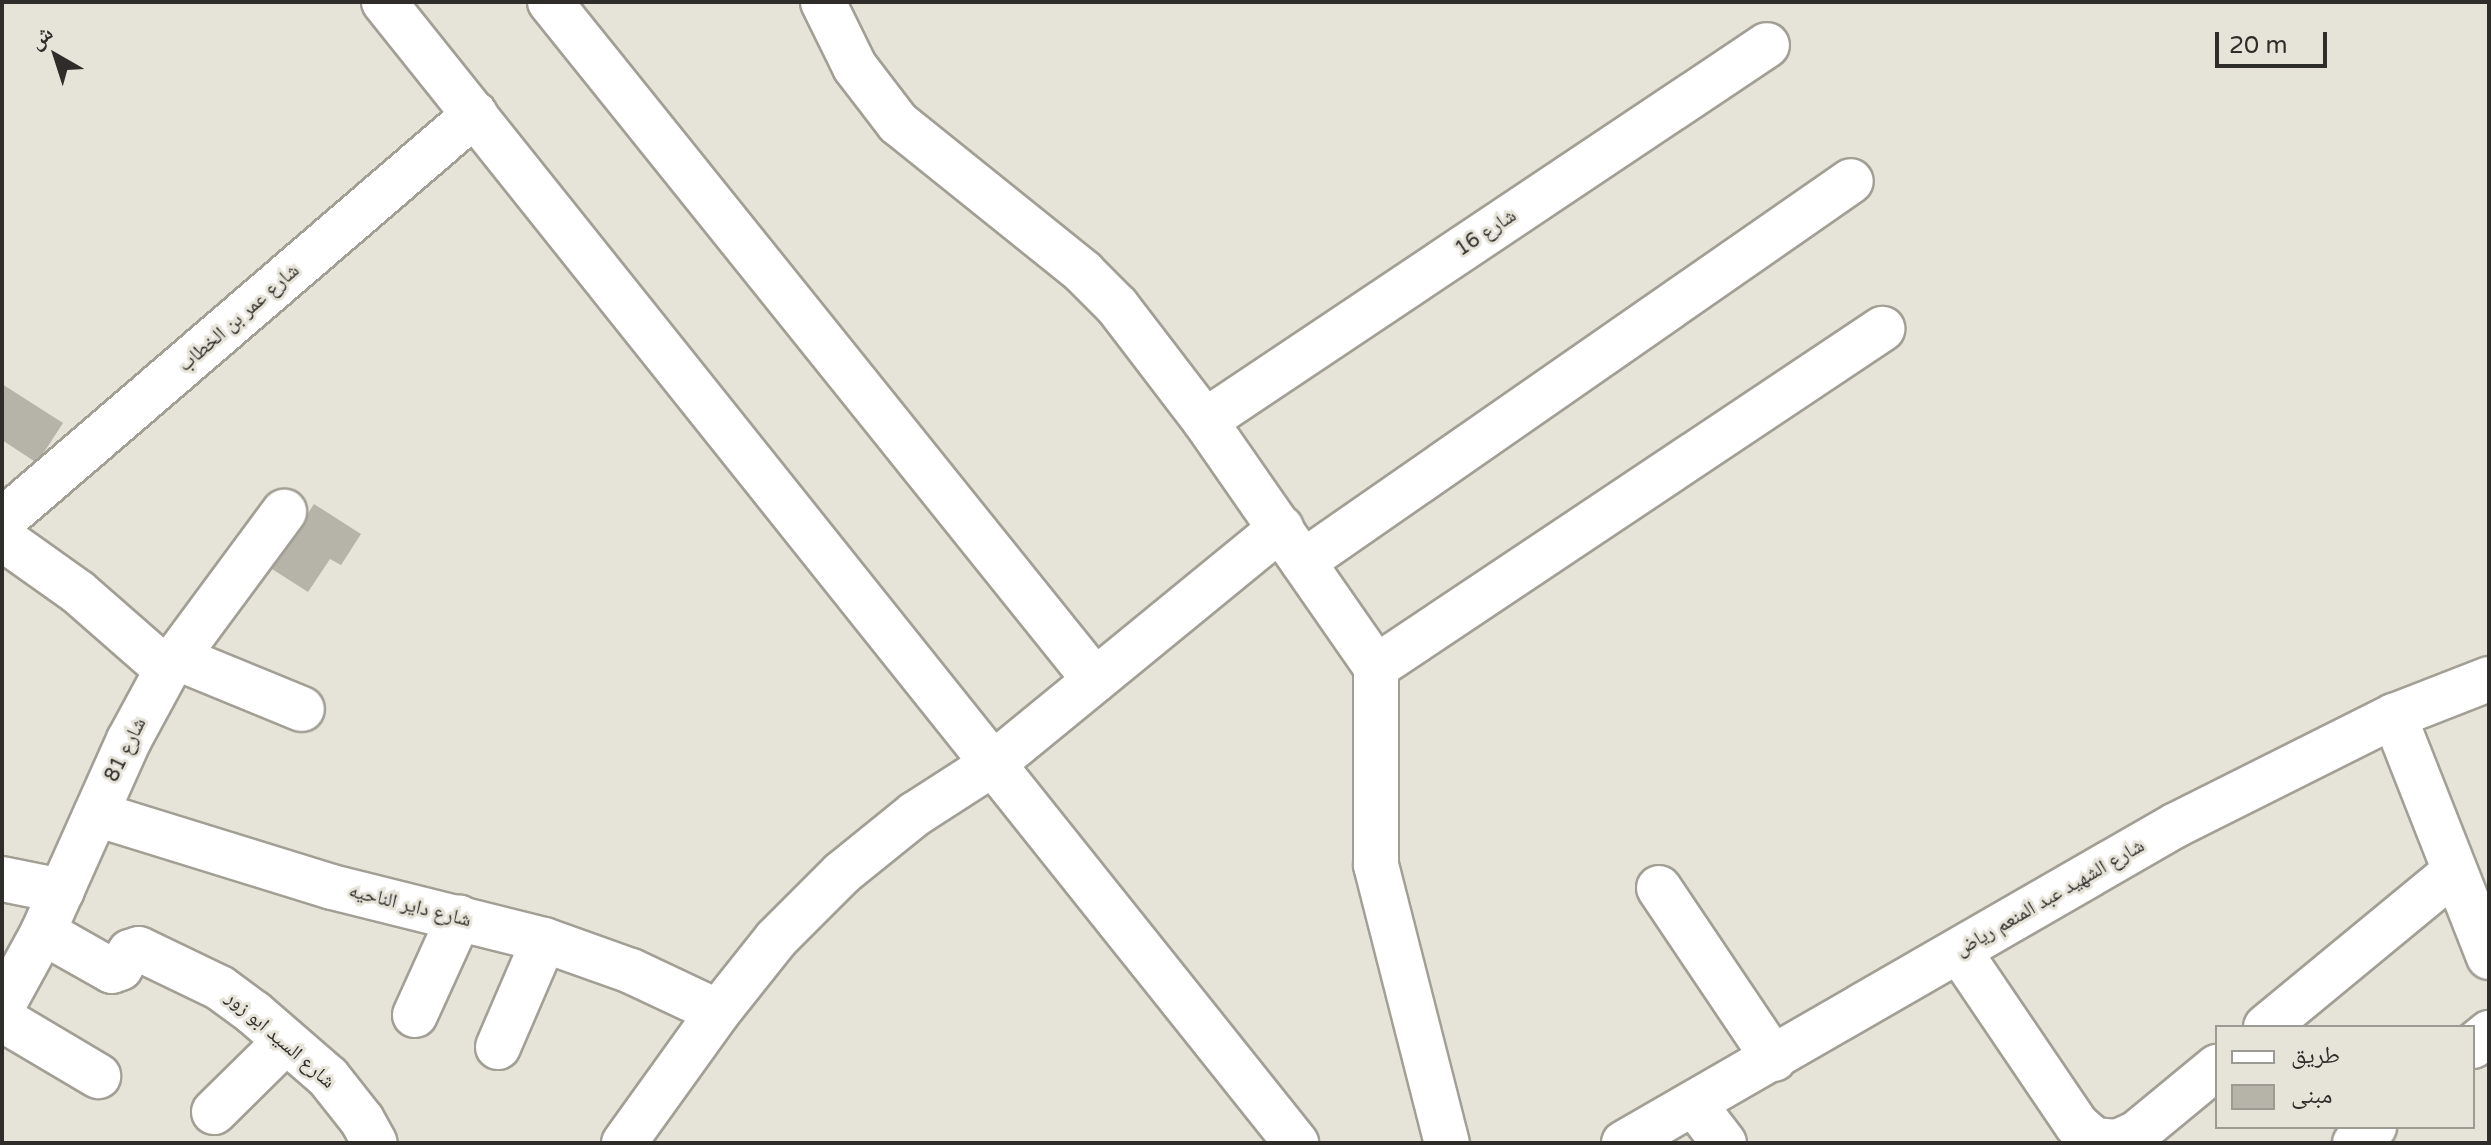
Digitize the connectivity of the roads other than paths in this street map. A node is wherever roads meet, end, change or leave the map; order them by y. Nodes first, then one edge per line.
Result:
1 (384, 2) edge
2 (550, 2) edge
3 (823, 2) edge
4 (1767, 45) dead end
5 (475, 114) junction
6 (1851, 181) dead end
7 (1882, 329) dead end
8 (1205, 421) junction
9 (284, 512) dead end
10 (2, 521) edge
11 (2, 538) edge
12 (1292, 545) junction
13 (171, 663) junction
14 (1376, 667) junction
15 (2489, 679) edge
16 (1095, 680) junction
17 (302, 709) dead end
18 (2394, 716) junction
19 (994, 763) junction
20 (96, 814) junction
21 (2454, 872) junction
22 (2, 879) edge
23 (1659, 888) dead end
24 (62, 891) junction
25 (459, 918) junction
26 (43, 932) junction
27 (544, 940) junction
28 (1959, 951) junction
29 (2489, 957) edge
30 (2, 1007) edge
31 (718, 1012) junction
32 (415, 1015) dead end
33 (2, 1019) edge
34 (2268, 1025) edge
35 (286, 1041) junction
36 (498, 1047) dead end
37 (1774, 1059) junction
38 (2215, 1069) edge
39 (98, 1076) dead end
40 (1694, 1104) junction
41 (214, 1112) dead end
42 (2372, 1129) edge
43 (375, 1143) edge
44 (624, 1143) edge
45 (1296, 1143) edge
46 (1447, 1143) edge
47 (1624, 1143) edge
48 (1724, 1143) edge
49 (2355, 1143) edge

1 - 5 street
2 - 16 street
3 - 8 street
4 - 8 street, شارع 16
5 - 10 street, شارع عمر بن الخطاب
5 - 19 street
6 - 12 street
7 - 14 street
8 - 12 street
9 - 13 street, شارع 81
11 - 13 street
12 - 14 street
12 - 16 street
13 - 17 street
13 - 20 street, شارع 81
14 - 46 street
15 - 18 street, شارع الشهيد عبد المنعم رياض
16 - 19 street
18 - 21 street
18 - 28 street, شارع الشهيد عبد المنعم رياض
19 - 31 street
19 - 45 street
20 - 24 street, شارع 81
20 - 25 street, شارع داير الناحيه
21 - 29 street
21 - 34 street
22 - 24 street
23 - 37 street
24 - 26 street, شارع 81
25 - 27 street, شارع داير الناحيه
25 - 32 street
26 - 30 street, شارع 81
26 - 35 street, شارع السيد ابو زور
27 - 31 street, شارع داير الناحيه
27 - 36 street
28 - 37 street, شارع الشهيد عبد المنعم رياض
28 - 38 street
31 - 44 street
33 - 39 street
35 - 41 street
35 - 43 street, شارع السيد ابو زور
37 - 40 street, شارع الشهيد عبد المنعم رياض
40 - 47 street, شارع الشهيد عبد المنعم رياض
40 - 48 street
42 - 49 street

